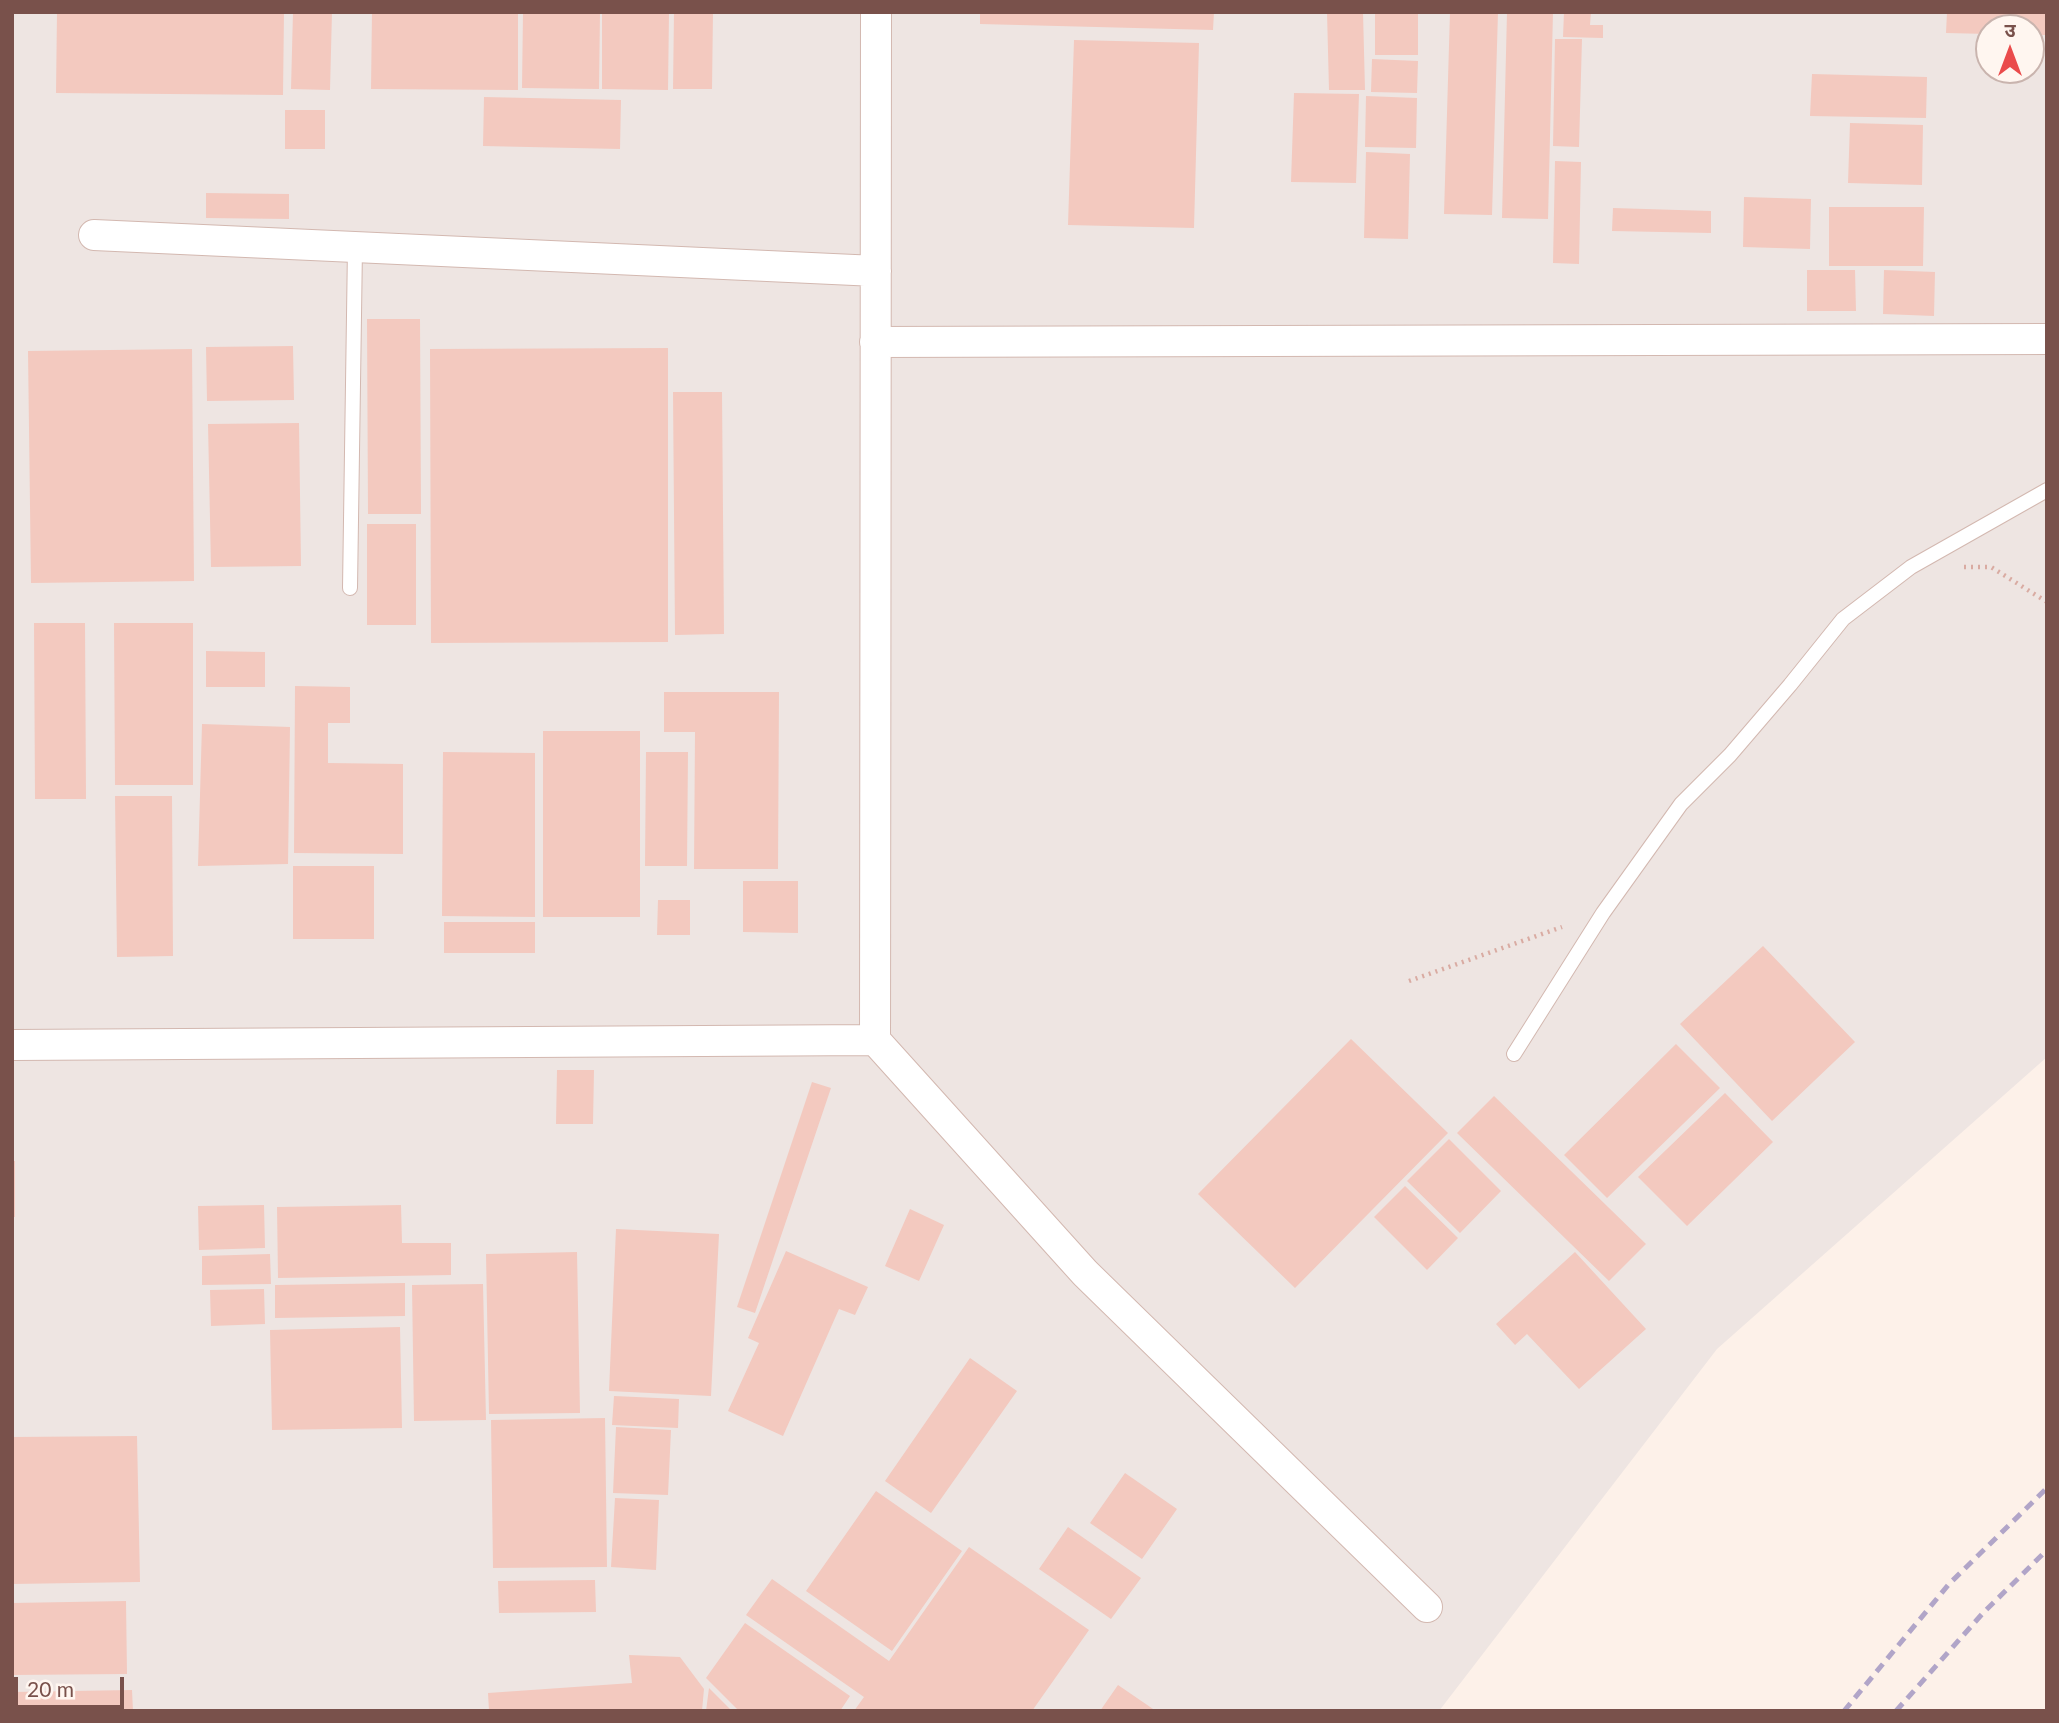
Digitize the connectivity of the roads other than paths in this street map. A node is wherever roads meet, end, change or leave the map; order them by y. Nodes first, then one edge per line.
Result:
1 (876, 12) edge
2 (94, 235) dead end
3 (355, 247) junction
4 (876, 271) junction
5 (2047, 339) edge
6 (875, 342) junction
7 (2047, 490) edge
8 (349, 587) dead end
9 (875, 1040) junction
10 (12, 1045) edge
11 (1514, 1054) dead end
12 (1427, 1607) dead end

1 - 4 street
2 - 3 street
3 - 4 street
3 - 8 lane
4 - 6 street
5 - 6 street
6 - 9 street
7 - 11 lane
9 - 10 street
9 - 12 street

